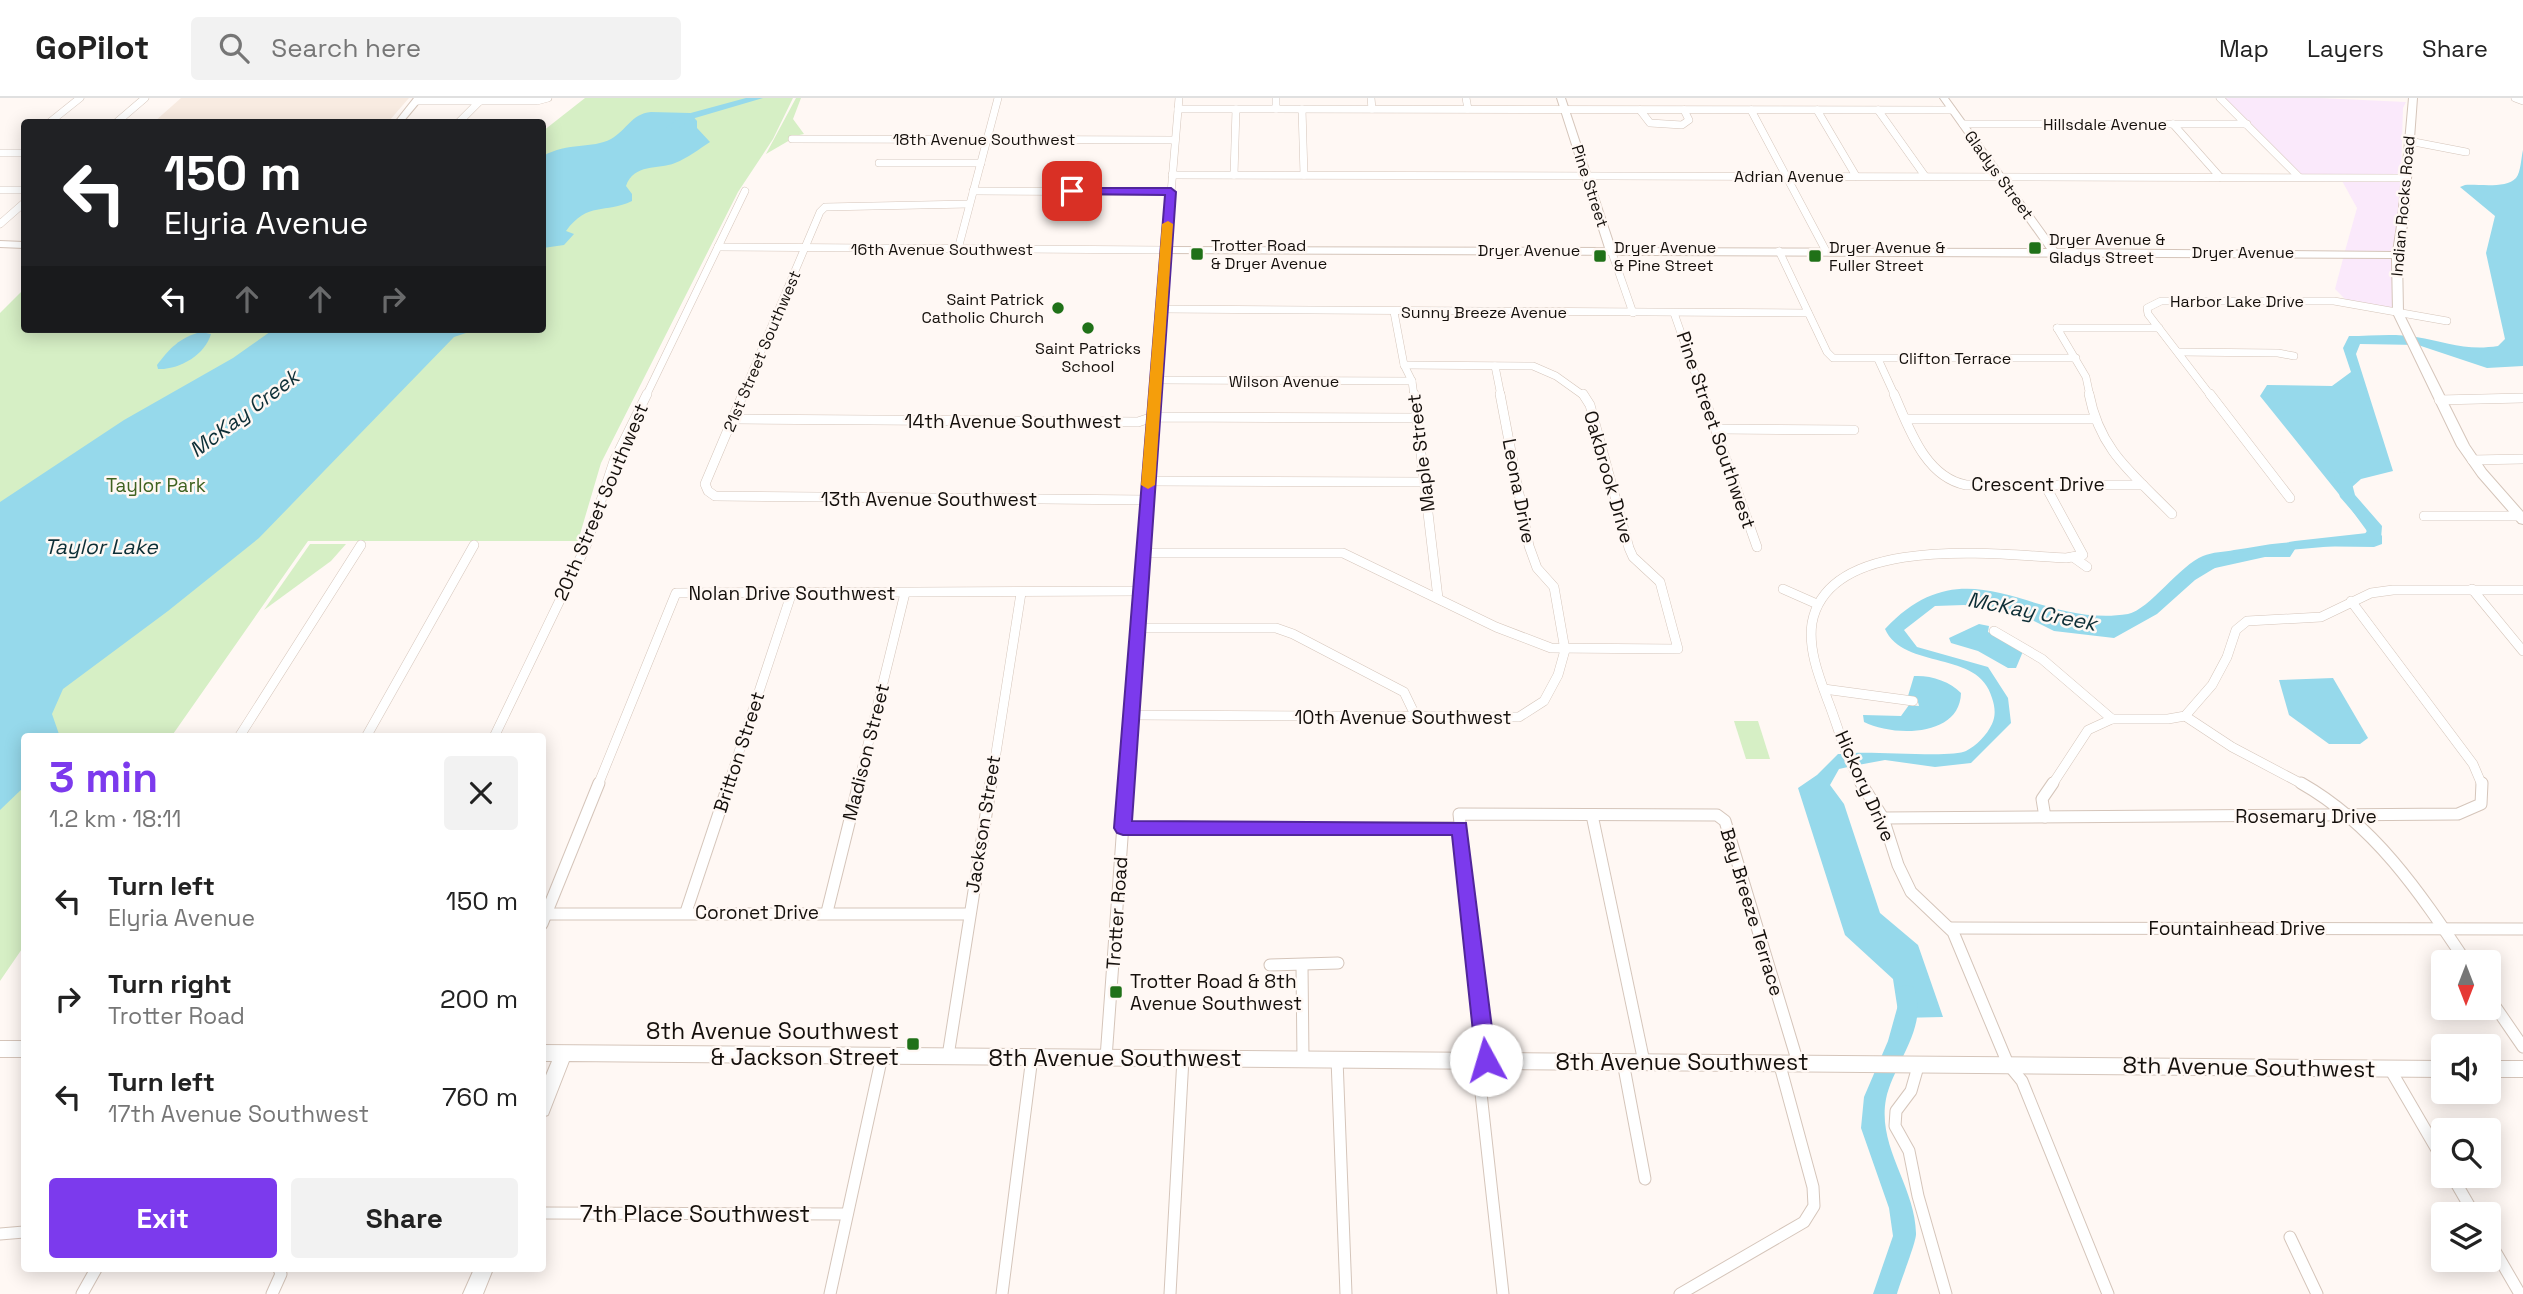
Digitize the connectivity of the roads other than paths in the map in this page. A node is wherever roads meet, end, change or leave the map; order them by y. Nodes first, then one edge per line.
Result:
1 (80, 98) edge
2 (145, 98) edge
3 (548, 98) edge
4 (998, 98) edge
5 (1179, 98) edge
6 (1276, 98) edge
7 (1371, 98) edge
8 (1466, 98) edge
9 (1561, 98) edge
10 (1944, 98) edge
11 (2221, 98) edge
12 (2413, 98) edge
13 (2515, 98) edge
14 (418, 100) edge
15 (2523, 101) edge
16 (478, 102) junction
17 (1276, 108) junction
18 (1178, 109) junction
19 (1236, 109) junction
20 (1302, 109) junction
21 (1372, 109) junction
22 (1468, 109) junction
23 (1564, 110) junction
24 (1640, 110) junction
25 (1684, 110) junction
26 (1751, 110) junction
27 (1817, 110) junction
28 (1878, 110) junction
29 (1952, 110) junction
30 (54, 119) edge
31 (120, 119) edge
32 (402, 119) edge
33 (462, 119) edge
34 (1963, 124) junction
35 (2174, 124) junction
36 (2247, 124) junction
37 (792, 139) dead end
38 (987, 139) junction
39 (1175, 140) junction
40 (2409, 141) junction
41 (21, 146) edge
42 (2466, 152) dead end
43 (0, 153) edge
44 (12, 153) junction
45 (21, 153) edge
46 (879, 163) dead end
47 (981, 163) junction
48 (1304, 174) junction
49 (1172, 175) junction
50 (1234, 175) junction
51 (1586, 176) junction
52 (1786, 176) junction
53 (1856, 176) junction
54 (1925, 176) junction
55 (2002, 177) junction
56 (2220, 177) junction
57 (2299, 177) junction
58 (2405, 178) junction
59 (0, 190) edge
60 (21, 190) edge
61 (745, 191) dead end
62 (973, 191) junction
63 (1171, 192) junction
64 (970, 204) junction
65 (21, 206) edge
66 (0, 224) edge
67 (0, 244) edge
68 (21, 244) edge
69 (718, 247) junction
70 (806, 248) junction
71 (958, 249) junction
72 (1165, 250) junction
73 (1611, 250) junction
74 (1779, 251) junction
75 (1826, 251) junction
76 (2054, 251) junction
77 (2398, 255) junction
78 (1161, 309) junction
79 (1394, 312) junction
80 (1633, 313) junction
81 (1674, 313) junction
82 (1808, 313) junction
83 (2398, 313) junction
84 (2447, 321) dead end
85 (2159, 328) junction
86 (2178, 352) junction
87 (2294, 356) dead end
88 (2076, 358) junction
89 (1878, 359) junction
90 (1404, 365) junction
91 (1495, 366) junction
92 (1156, 380) junction
93 (1412, 381) junction
94 (2523, 398) edge
95 (2440, 400) junction
96 (1153, 417) junction
97 (1417, 418) junction
98 (734, 419) junction
99 (1906, 419) junction
100 (2094, 419) junction
101 (1716, 429) junction
102 (1854, 430) dead end
103 (2472, 460) junction
104 (2523, 460) edge
105 (1148, 481) junction
106 (1424, 482) junction
107 (2045, 485) junction
108 (2143, 485) junction
109 (712, 496) joint
110 (2290, 498) dead end
111 (1147, 500) junction
112 (2172, 514) dead end
113 (2424, 516) dead end
114 (2521, 518) edge
115 (361, 545) dead end
116 (474, 545) dead end
117 (1757, 547) dead end
118 (1143, 553) junction
119 (2078, 556) junction
120 (2087, 567) dead end
121 (1783, 589) dead end
122 (2472, 589) junction
123 (2523, 590) edge
124 (1140, 591) junction
125 (792, 592) junction
126 (905, 593) junction
127 (1021, 593) junction
128 (1438, 598) junction
129 (2351, 601) junction
130 (1817, 604) junction
131 (1138, 628) junction
132 (1994, 631) dead end
133 (1565, 650) junction
134 (2523, 651) edge
135 (1824, 689) junction
136 (1913, 701) dead end
137 (1131, 715) junction
138 (2185, 716) junction
139 (1417, 719) junction
140 (2112, 719) junction
141 (242, 733) edge
142 (368, 733) edge
143 (496, 733) edge
144 (1592, 815) junction
145 (2351, 816) junction
146 (2045, 817) junction
147 (1883, 818) junction
148 (1123, 828) junction
149 (1460, 828) junction
150 (686, 912) junction
151 (827, 912) junction
152 (546, 914) edge
153 (968, 914) junction
154 (546, 919) edge
155 (1951, 928) junction
156 (2443, 929) junction
157 (2523, 929) edge
158 (2458, 950) edge
159 (1338, 963) dead end
160 (1270, 965) dead end
161 (1302, 966) junction
162 (2501, 1015) edge
163 (2523, 1047) edge
164 (0, 1049) edge
165 (21, 1049) edge
166 (546, 1054) edge
167 (563, 1054) junction
168 (882, 1056) junction
169 (948, 1056) junction
170 (1032, 1057) junction
171 (1106, 1058) junction
172 (1184, 1058) junction
173 (1303, 1059) junction
174 (1337, 1059) junction
175 (1486, 1060) junction
176 (1623, 1062) junction
177 (1644, 1062) junction
178 (1779, 1062) junction
179 (1798, 1063) junction
180 (1919, 1063) junction
181 (2008, 1064) junction
182 (2390, 1069) junction
183 (2431, 1069) edge
184 (2501, 1069) edge
185 (2523, 1069) edge
186 (546, 1099) edge
187 (2431, 1139) edge
188 (1645, 1179) dead end
189 (546, 1213) edge
190 (846, 1214) junction
191 (21, 1232) edge
192 (0, 1234) edge
193 (2290, 1237) dead end
194 (2501, 1261) edge
195 (94, 1272) edge
196 (280, 1272) edge
197 (482, 1272) edge
198 (82, 1294) edge
199 (272, 1294) edge
200 (473, 1294) edge
201 (831, 1294) edge
202 (1002, 1294) edge
203 (1170, 1294) edge
204 (1346, 1294) edge
205 (1503, 1294) edge
206 (1680, 1294) edge
207 (1946, 1294) edge
208 (2108, 1294) edge
209 (2318, 1294) edge
210 (2520, 1294) edge

1 - 30 street
2 - 31 street
3 - 16 street
4 - 38 street
5 - 18 street, Trotter Road
6 - 17 street
7 - 21 street
8 - 22 street
9 - 23 street, Pine Street
10 - 29 street, Gladys Street
11 - 36 street
12 - 40 street, Indian Rocks Road
13 - 15 street
14 - 16 street
14 - 32 street
16 - 33 street
17 - 19 street
17 - 20 street
18 - 19 street
18 - 39 street, Trotter Road
19 - 50 street
20 - 21 street
20 - 48 street
21 - 22 street
22 - 23 street
23 - 24 street
23 - 51 street, Pine Street
24 - 25 street
24 - 25 street
25 - 26 street
26 - 27 street
26 - 52 street
27 - 28 street
27 - 53 street
28 - 29 street
28 - 54 street
29 - 34 street, Gladys Street
34 - 35 street, Hillsdale Avenue
34 - 55 street, Gladys Street
35 - 36 street, Hillsdale Avenue
35 - 56 street
36 - 57 street
37 - 38 street, 18th Avenue Southwest
38 - 39 street, 18th Avenue Southwest
38 - 47 street
39 - 49 street, Trotter Road
40 - 42 street
40 - 58 street, Indian Rocks Road
41 - 44 street
43 - 44 street
44 - 45 street
46 - 47 street
47 - 62 street
48 - 50 street, Adrian Avenue
48 - 51 street, Adrian Avenue
49 - 50 street, Adrian Avenue
49 - 63 street, Trotter Road
51 - 52 street, Adrian Avenue
51 - 73 street, Pine Street
52 - 53 street, Adrian Avenue
52 - 75 street
53 - 54 street, Adrian Avenue
54 - 55 street, Adrian Avenue
55 - 56 street, Adrian Avenue
55 - 76 street, Gladys Street
56 - 57 street, Adrian Avenue
57 - 58 street, Adrian Avenue
58 - 77 street, Indian Rocks Road
59 - 60 street
61 - 69 street, 20th Street Southwest
62 - 63 street
62 - 64 street
63 - 72 street, Trotter Road
64 - 70 street, 21st Street Southwest
64 - 71 street
65 - 66 street
67 - 68 street
69 - 70 street, 16th Avenue Southwest
69 - 143 street, 20th Street Southwest
70 - 71 street, 16th Avenue Southwest
70 - 98 street, 21st Street Southwest
71 - 72 street, 16th Avenue Southwest
72 - 73 street, Dryer Avenue
72 - 78 street, Trotter Road
73 - 74 street, Dryer Avenue
73 - 80 street, Pine Street
74 - 75 street, Dryer Avenue
74 - 82 street
75 - 76 street, Dryer Avenue
76 - 77 street, Dryer Avenue
77 - 83 street, Indian Rocks Road
78 - 79 street, Sunny Breeze Avenue
78 - 92 street, Trotter Road
79 - 80 street, Sunny Breeze Avenue
79 - 90 street, Maple Street
80 - 81 street, Sunny Breeze Avenue
81 - 82 street, Sunny Breeze Avenue
81 - 101 street, Pine Street Southwest
82 - 89 street, Clifton Terrace
83 - 84 street
83 - 85 street, Harbor Lake Drive
83 - 95 street
85 - 86 street, Harbor Lake Drive
85 - 88 street
86 - 87 street
86 - 110 street, Harbor Lake Drive
88 - 89 street, Clifton Terrace
88 - 100 street
89 - 99 street, Crescent Drive
90 - 91 street, Oakbrook Drive
90 - 93 street, Maple Street
91 - 133 street, Leona Drive
91 - 133 street, Oakbrook Drive
92 - 93 street, Wilson Avenue
92 - 96 street, Trotter Road
93 - 97 street, Maple Street
94 - 95 street
95 - 103 street
96 - 97 street, 14th Avenue Southwest
96 - 98 street, 14th Avenue Southwest
96 - 105 street, Trotter Road
97 - 106 street, Maple Street
98 - 109 street, 21st Street Southwest
99 - 100 street
99 - 107 street, Crescent Drive
100 - 108 street
101 - 102 street
101 - 117 street, Pine Street Southwest
103 - 104 street
103 - 114 street
105 - 106 street
105 - 111 street, Trotter Road
106 - 128 street, Maple Street
107 - 108 street, Crescent Drive
107 - 119 street
108 - 112 street
109 - 111 street, 13th Avenue Southwest
111 - 118 street, Trotter Road
113 - 114 street
115 - 141 street
116 - 142 street
118 - 124 street, Trotter Road
118 - 128 street
119 - 120 street
119 - 130 street
121 - 130 street
122 - 123 street
122 - 129 street
122 - 134 street
124 - 127 street, Nolan Drive Southwest
124 - 131 street, Trotter Road
125 - 126 street, Nolan Drive Southwest
125 - 150 street, Britton Street
125 - 152 street, Nolan Drive Southwest
126 - 127 street, Nolan Drive Southwest
126 - 151 street, Madison Street
127 - 153 street, Jackson Street
128 - 133 street
129 - 138 street
129 - 145 street, Rosemary Drive
130 - 135 street, Hickory Drive
131 - 137 street, Trotter Road
131 - 139 street
132 - 140 street
133 - 139 street, 10th Avenue Southwest
135 - 136 street
135 - 147 street, Hickory Drive
137 - 139 street, 10th Avenue Southwest
137 - 148 street, Trotter Road
138 - 140 street
138 - 145 street
140 - 146 street
144 - 149 street, Bay Breeze Terrace
144 - 177 street
144 - 179 street, Bay Breeze Terrace
145 - 146 street, Rosemary Drive
145 - 156 street
146 - 147 street, Rosemary Drive
147 - 155 street, Hickory Drive
148 - 149 street
148 - 171 street, Trotter Road
149 - 175 street
150 - 151 street, Coronet Drive
150 - 154 street, Coronet Drive
151 - 153 street, Coronet Drive
153 - 169 street, Jackson Street
155 - 156 street, Fountainhead Drive
155 - 181 street
156 - 157 street, Fountainhead Drive
156 - 158 street
159 - 161 street
160 - 161 street
161 - 173 street
162 - 163 street
164 - 165 street
166 - 167 street, 8th Avenue Southwest
167 - 168 street, 8th Avenue Southwest
167 - 186 street
168 - 169 street, 8th Avenue Southwest
168 - 190 street
169 - 170 street, 8th Avenue Southwest
170 - 171 street, 8th Avenue Southwest
170 - 202 street
171 - 172 street, 8th Avenue Southwest
172 - 173 street, 8th Avenue Southwest
172 - 203 street
173 - 174 street, 8th Avenue Southwest
174 - 175 street, 8th Avenue Southwest
174 - 204 street
175 - 176 street, 8th Avenue Southwest
175 - 205 street
176 - 177 street, 8th Avenue Southwest
176 - 188 street
177 - 178 street, 8th Avenue Southwest
178 - 179 street, 8th Avenue Southwest
178 - 206 street
179 - 180 street, 8th Avenue Southwest
180 - 181 street, 8th Avenue Southwest
180 - 207 street
181 - 182 street, 8th Avenue Southwest
181 - 208 street
182 - 183 street, 8th Avenue Southwest
182 - 187 street
184 - 185 street
189 - 190 street, 7th Place Southwest
190 - 201 street
191 - 192 street
193 - 209 street
194 - 210 street
195 - 198 street
196 - 199 street
197 - 200 street

